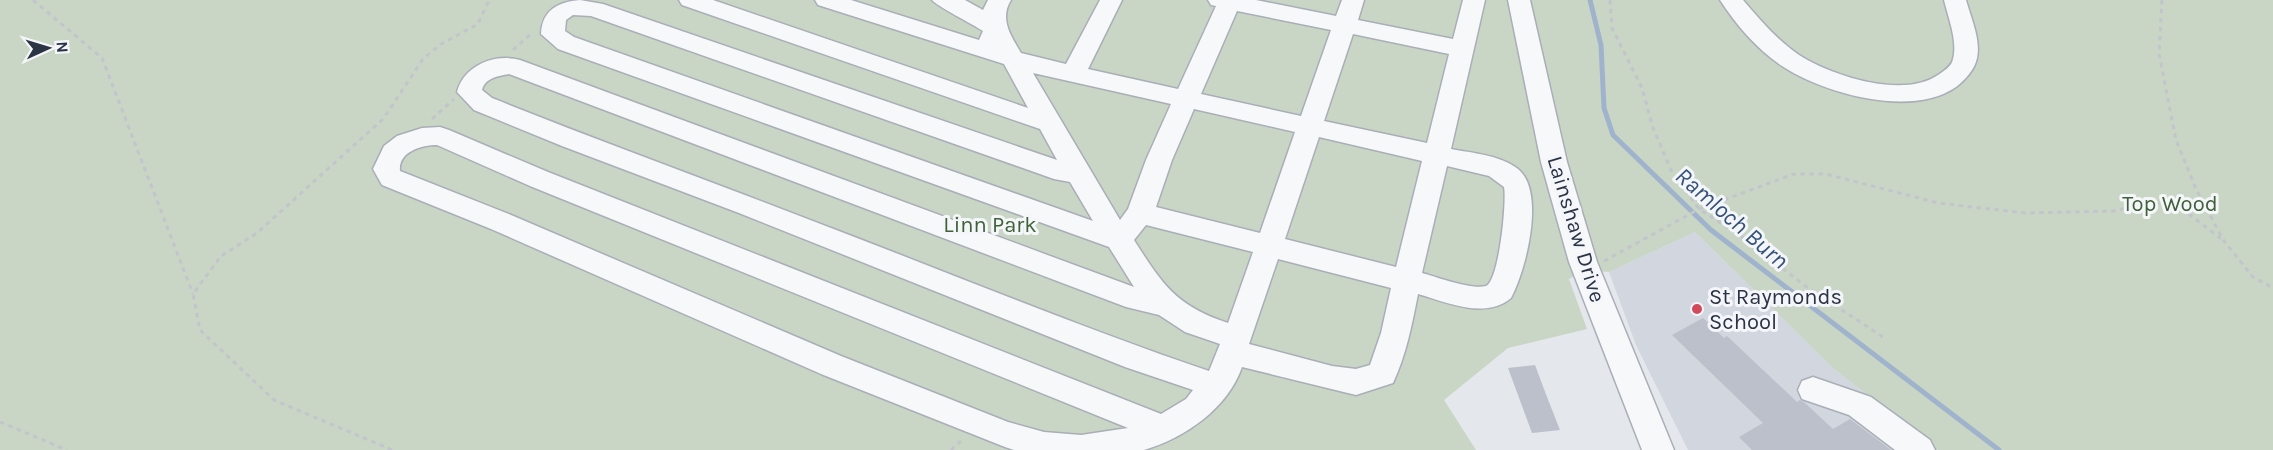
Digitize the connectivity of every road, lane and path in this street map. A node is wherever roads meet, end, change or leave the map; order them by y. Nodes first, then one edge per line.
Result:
1 (33, 0) edge
2 (489, 0) edge
3 (690, 0) edge
4 (826, 0) edge
5 (943, 0) edge
6 (1000, 0) edge
7 (1111, 0) edge
8 (1353, 0) edge
9 (1474, 0) edge
10 (1519, 0) edge
11 (1610, 0) edge
12 (1731, 0) edge
13 (1954, 0) edge
14 (2162, 0) edge
15 (1226, 1) edge
16 (552, 25) junction
17 (1344, 26) junction
18 (997, 29) junction
19 (970, 45) junction
20 (1463, 48) junction
21 (1013, 59) junction
22 (499, 67) junction
23 (1073, 74) junction
24 (1032, 91) junction
25 (469, 92) junction
26 (1188, 99) junction
27 (999, 106) junction
28 (1309, 125) junction
29 (1055, 131) junction
30 (422, 135) junction
31 (1436, 155) junction
32 (1033, 161) junction
33 (1079, 174) junction
34 (1097, 204) junction
35 (1699, 209) junction
36 (1140, 213) junction
37 (1058, 218) junction
38 (1117, 237) junction
39 (2224, 241) junction
40 (1269, 246) junction
41 (1585, 266) junction
42 (1406, 281) junction
43 (2273, 288) edge
44 (194, 294) junction
45 (1165, 303) junction
46 (1886, 339) dead end
47 (1235, 345) junction
48 (1215, 385) junction
49 (1813, 390) dead end
50 (0, 422) edge
51 (1162, 428) junction
52 (67, 450) edge
53 (392, 450) edge
54 (1658, 450) edge
55 (1919, 450) edge

1 - 44 path
2 - 44 path
3 - 27 street
4 - 19 street
5 - 18 street
6 - 18 street
7 - 23 street
8 - 17 street
9 - 20 street
10 - 41 street, Lainshaw Drive
11 - 35 path
12 - 13 street
14 - 39 path
15 - 17 street
15 - 26 street
16 - 22 path
16 - 32 street
16 - 37 street
17 - 20 street
17 - 28 street
18 - 19 street
18 - 21 street
19 - 21 street
20 - 31 street
21 - 23 street
21 - 24 street
22 - 25 street
22 - 45 street
23 - 26 street
24 - 27 street
24 - 29 street
25 - 30 path
25 - 48 street
26 - 28 street
26 - 36 street
27 - 29 street
28 - 31 street
28 - 40 street
29 - 32 street
29 - 33 street
30 - 51 street
30 - 51 street
31 - 42 street
31 - 42 street
32 - 33 street
33 - 34 street
34 - 37 street
34 - 38 street
35 - 39 path
35 - 41 path
35 - 46 path
36 - 38 street
36 - 40 street
37 - 38 street
38 - 45 street
39 - 43 path
40 - 42 street
40 - 47 street
41 - 54 street, Lainshaw Drive
42 - 47 street
44 - 53 path
45 - 47 street
47 - 48 street
48 - 51 street
49 - 55 street
50 - 52 path

